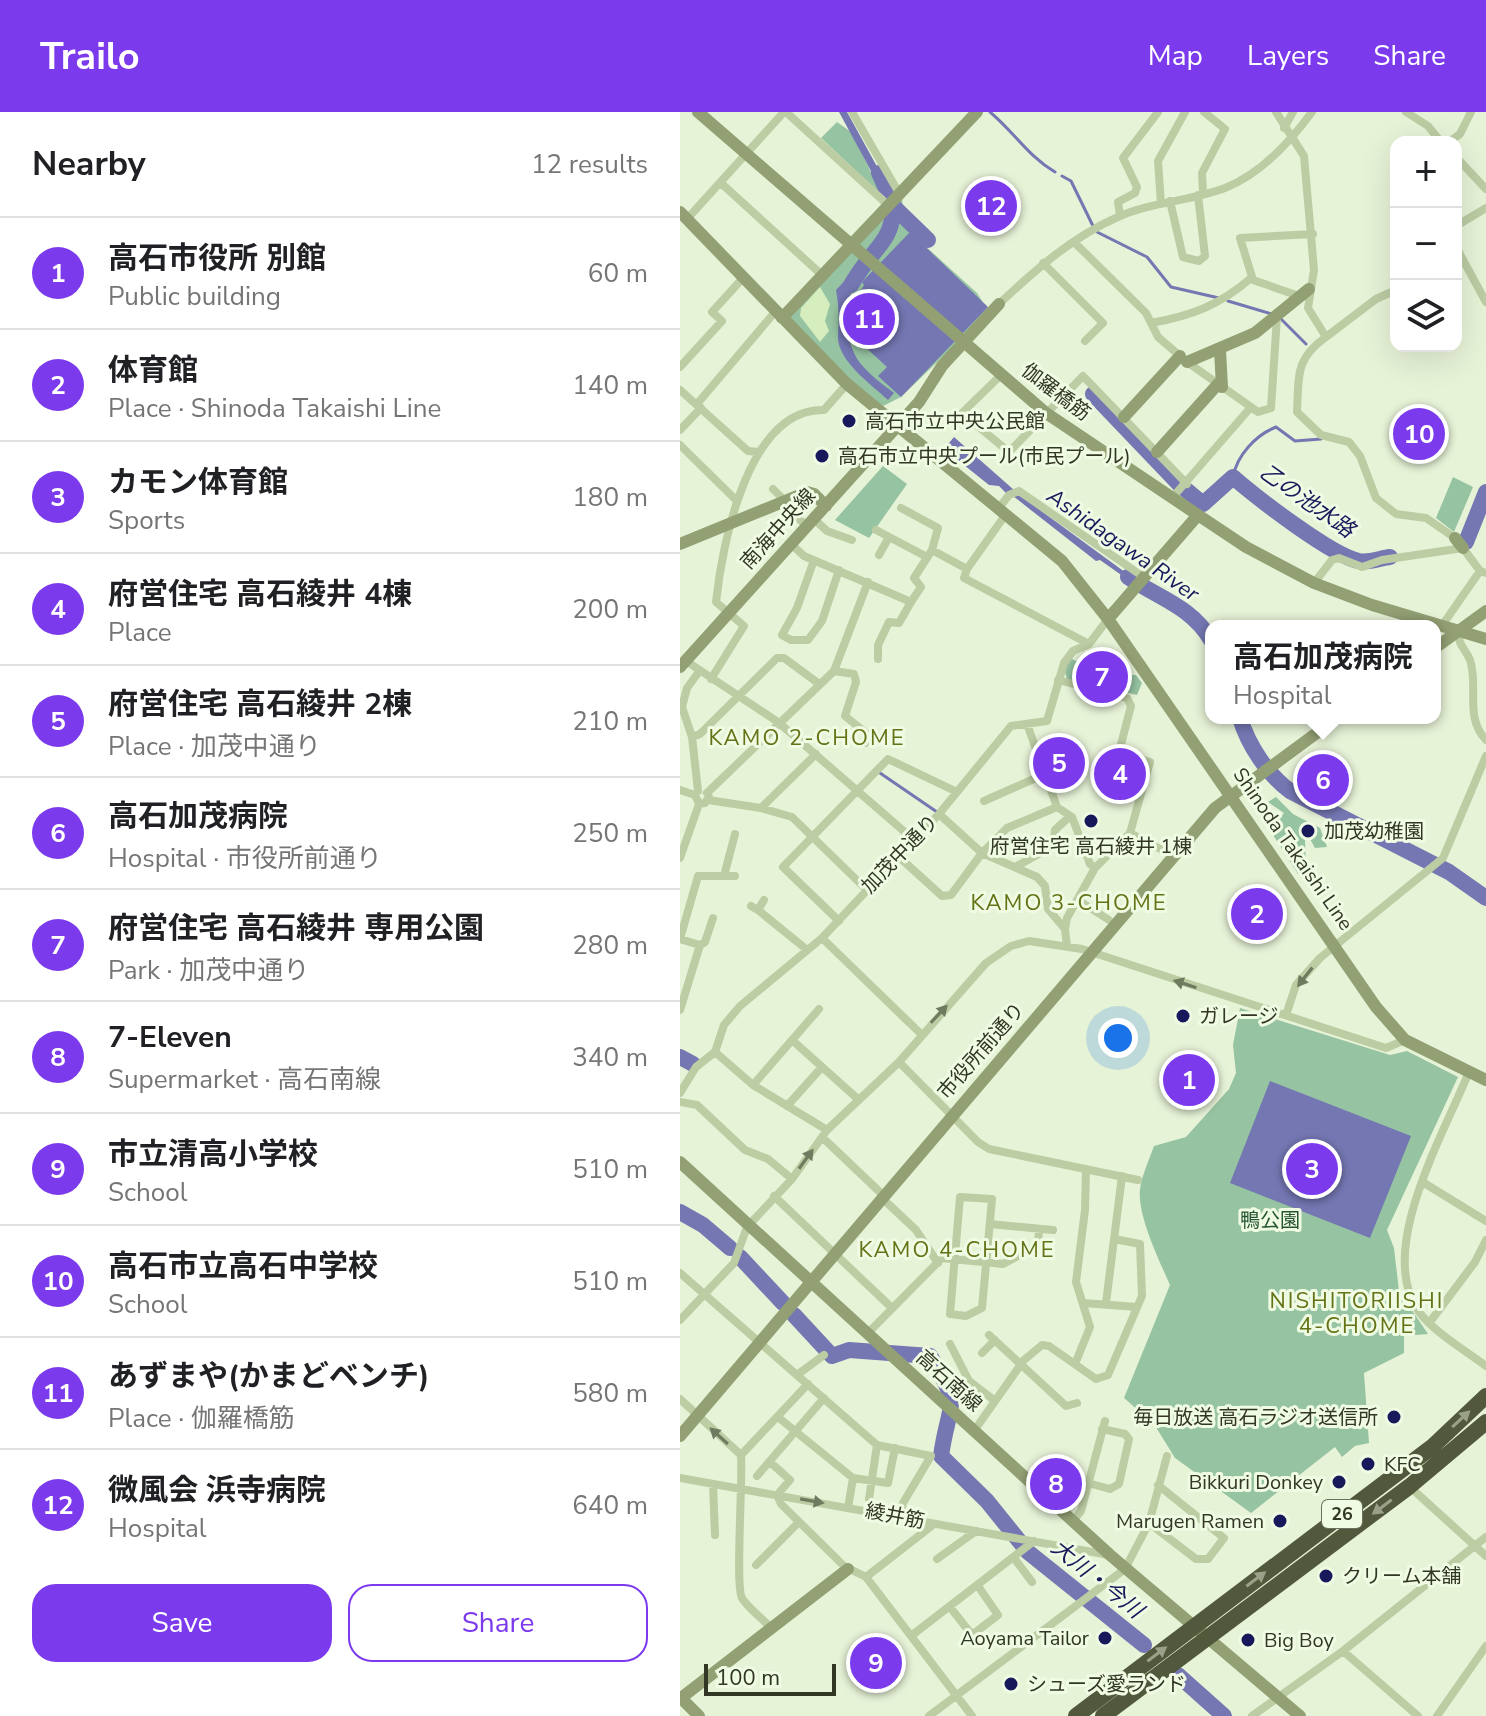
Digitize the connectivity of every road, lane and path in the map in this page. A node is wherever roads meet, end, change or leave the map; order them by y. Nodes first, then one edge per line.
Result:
1 (698, 112) edge
2 (785, 112) edge
3 (852, 112) edge
4 (977, 112) edge
5 (1158, 112) edge
6 (1185, 112) edge
7 (1204, 112) edge
8 (1276, 112) edge
9 (1293, 112) edge
10 (1312, 112) edge
11 (1406, 112) edge
12 (1471, 112) edge
13 (1284, 128) junction
14 (1436, 136) edge
15 (1457, 136) edge
16 (1291, 140) junction
17 (746, 155) junction
18 (1462, 163) edge
19 (722, 184) junction
20 (1486, 189) edge
21 (899, 193) junction
22 (1200, 194) junction
23 (1166, 203) junction
24 (888, 205) junction
25 (1486, 208) edge
26 (684, 215) edge
27 (1120, 216) junction
28 (1462, 222) edge
29 (1313, 234) junction
30 (1074, 242) junction
31 (851, 243) junction
32 (1462, 258) edge
33 (1043, 263) junction
34 (822, 275) junction
35 (743, 278) junction
36 (1251, 278) junction
37 (1304, 293) junction
38 (1390, 293) edge
39 (1486, 302) edge
40 (997, 307) joint
41 (779, 315) junction
42 (1278, 316) junction
43 (1151, 323) junction
44 (1326, 337) junction
45 (966, 341) junction
46 (1085, 341) dead end
47 (1220, 350) junction
48 (1183, 359) junction
49 (680, 367) edge
50 (1001, 375) junction
51 (847, 384) junction
52 (1220, 386) junction
53 (680, 390) edge
54 (699, 406) junction
55 (1251, 407) junction
56 (1046, 413) junction
57 (1124, 417) junction
58 (902, 421) junction
59 (680, 430) edge
60 (680, 445) edge
61 (759, 452) junction
62 (1157, 452) junction
63 (773, 489) dead end
64 (1182, 489) junction
65 (737, 501) junction
66 (785, 503) junction
67 (826, 506) junction
68 (908, 508) dead end
69 (1002, 511) junction
70 (1198, 515) junction
71 (810, 523) junction
72 (728, 526) junction
73 (876, 530) dead end
74 (889, 537) junction
75 (852, 540) dead end
76 (1459, 543) junction
77 (680, 544) edge
78 (791, 544) junction
79 (930, 554) junction
80 (879, 555) dead end
81 (814, 560) junction
82 (967, 569) junction
83 (839, 570) junction
84 (1483, 572) edge
85 (868, 582) junction
86 (1142, 582) junction
87 (1314, 583) junction
88 (911, 602) junction
89 (1486, 611) edge
90 (729, 613) junction
91 (1108, 619) junction
92 (1421, 620) edge
93 (1441, 627) joint
94 (1459, 631) junction
95 (1486, 639) edge
96 (1089, 644) junction
97 (1441, 644) edge
98 (878, 659) dead end
99 (683, 664) edge
100 (834, 671) junction
101 (698, 673) junction
102 (711, 679) junction
103 (1058, 680) junction
104 (818, 683) junction
105 (740, 697) junction
106 (681, 707) edge
107 (778, 722) junction
108 (1027, 724) junction
109 (1329, 724) edge
110 (692, 737) junction
111 (1486, 740) edge
112 (865, 743) dead end
113 (816, 754) junction
114 (1486, 756) edge
115 (1045, 774) junction
116 (680, 790) edge
117 (858, 791) junction
118 (955, 791) junction
119 (1231, 795) junction
120 (702, 797) junction
121 (984, 801) dead end
122 (1057, 807) junction
123 (761, 808) junction
124 (939, 814) junction
125 (1070, 816) junction
126 (1130, 833) junction
127 (735, 834) dead end
128 (812, 836) junction
129 (914, 840) junction
130 (1166, 852) dead end
131 (982, 853) junction
132 (898, 856) junction
133 (680, 858) edge
134 (1017, 866) junction
135 (1095, 868) junction
136 (724, 876) junction
137 (735, 876) dead end
138 (866, 889) junction
139 (764, 900) dead end
140 (1078, 900) junction
141 (684, 908) edge
142 (713, 918) dead end
143 (1109, 920) dead end
144 (839, 921) junction
145 (1065, 929) junction
146 (822, 938) junction
147 (700, 945) junction
148 (1067, 946) junction
149 (1335, 946) junction
150 (806, 949) junction
151 (1090, 953) junction
152 (819, 1009) dead end
153 (680, 1010) edge
154 (1286, 1015) junction
155 (921, 1034) junction
156 (792, 1040) junction
157 (1405, 1040) junction
158 (715, 1052) junction
159 (899, 1062) junction
160 (822, 1067) junction
161 (1468, 1074) junction
162 (1486, 1080) edge
163 (753, 1085) junction
164 (680, 1093) edge
165 (859, 1100) junction
166 (680, 1102) edge
167 (787, 1106) junction
168 (953, 1115) junction
169 (824, 1134) junction
170 (680, 1162) edge
171 (1086, 1169) junction
172 (1122, 1176) junction
173 (792, 1179) junction
174 (1138, 1180) dead end
175 (1424, 1183) junction
176 (774, 1196) junction
177 (883, 1197) junction
178 (1486, 1221) edge
179 (990, 1224) junction
180 (747, 1227) junction
181 (1039, 1229) junction
182 (1053, 1230) dead end
183 (1114, 1239) junction
184 (1486, 1240) edge
185 (835, 1253) junction
186 (954, 1260) junction
187 (938, 1263) junction
188 (986, 1263) junction
189 (680, 1273) edge
190 (811, 1283) junction
191 (703, 1292) junction
192 (1083, 1303) junction
193 (1106, 1303) junction
194 (1137, 1307) junction
195 (892, 1308) junction
196 (680, 1320) edge
197 (1430, 1322) junction
198 (867, 1334) junction
199 (761, 1341) junction
200 (950, 1344) dead end
201 (982, 1353) dead end
202 (824, 1355) dead end
203 (1075, 1364) junction
204 (1020, 1366) junction
205 (1486, 1366) edge
206 (797, 1375) junction
207 (808, 1384) junction
208 (1486, 1396) edge
209 (824, 1398) junction
210 (680, 1399) edge
211 (995, 1401) junction
212 (1077, 1403) dead end
213 (697, 1416) junction
214 (779, 1418) junction
215 (1486, 1422) edge
216 (974, 1431) junction
217 (795, 1432) junction
218 (680, 1436) edge
219 (877, 1445) junction
220 (895, 1448) junction
221 (741, 1455) junction
222 (1167, 1456) dead end
223 (770, 1462) junction
224 (757, 1476) dead end
225 (680, 1478) edge
226 (853, 1478) junction
227 (872, 1481) junction
228 (1088, 1483) junction
229 (713, 1484) junction
230 (1158, 1485) junction
231 (1410, 1486) junction
232 (744, 1489) junction
233 (777, 1495) junction
234 (848, 1508) junction
235 (874, 1513) junction
236 (900, 1517) junction
237 (1073, 1521) junction
238 (799, 1522) junction
239 (1149, 1523) junction
240 (934, 1524) junction
241 (976, 1531) junction
242 (715, 1535) dead end
243 (1486, 1537) edge
244 (1025, 1543) junction
245 (1476, 1545) junction
246 (1110, 1555) junction
247 (1486, 1556) edge
248 (1014, 1558) junction
249 (937, 1559) dead end
250 (756, 1565) dead end
251 (848, 1569) junction
252 (1125, 1569) junction
253 (866, 1577) junction
254 (1032, 1582) dead end
255 (978, 1586) junction
256 (950, 1607) junction
257 (1194, 1626) junction
258 (772, 1629) junction
259 (911, 1636) junction
260 (1209, 1638) junction
261 (1486, 1646) edge
262 (1343, 1651) junction
263 (956, 1695) junction
264 (1277, 1697) junction
265 (681, 1698) edge
266 (699, 1716) edge
267 (929, 1716) edge
268 (972, 1716) edge
269 (1076, 1716) edge
270 (1103, 1716) edge
271 (1252, 1716) edge
272 (1300, 1716) edge
273 (1418, 1716) edge
274 (1437, 1716) edge

1 - 17 street, 伽羅橋筋
2 - 17 street
2 - 24 street
3 - 21 street
4 - 21 street
5 - 27 street
6 - 23 street
7 - 22 street
8 - 13 street
9 - 13 street
10 - 16 street
11 - 14 street
12 - 15 street
13 - 16 street
16 - 22 street
16 - 29 street
17 - 19 street
17 - 31 street, 伽羅橋筋
18 - 20 street
19 - 26 street
19 - 34 street
21 - 24 street
22 - 23 street
22 - 23 street
23 - 27 street
24 - 31 street
25 - 28 street
26 - 35 street, Shinoda Takaishi Line
27 - 30 street
29 - 36 street
29 - 37 street
30 - 33 street
30 - 43 street
31 - 34 street
31 - 45 street, 伽羅橋筋
32 - 39 street
33 - 40 street
33 - 46 street
34 - 41 street
35 - 41 street, Shinoda Takaishi Line
35 - 49 street
36 - 37 street
36 - 43 street
37 - 42 street
37 - 44 street
38 - 44 street
40 - 45 street, 南海中央線
41 - 51 street, Shinoda Takaishi Line
41 - 54 street
42 - 47 street
42 - 55 street
43 - 48 street
44 - 76 street
45 - 50 street, 伽羅橋筋
45 - 58 street, 南海中央線
47 - 48 street
47 - 52 street
48 - 52 street
48 - 57 street
50 - 56 street, 伽羅橋筋
50 - 56 street
51 - 58 street, Shinoda Takaishi Line
51 - 61 street
52 - 55 street
52 - 62 street
53 - 54 street
54 - 59 street
54 - 61 street
55 - 64 street
56 - 57 street
56 - 64 street, 伽羅橋筋
57 - 62 street
58 - 67 street, 南海中央線
58 - 69 street, Shinoda Takaishi Line
60 - 65 street
61 - 65 street
62 - 64 street
63 - 66 street
64 - 70 street, 伽羅橋筋
65 - 72 street
66 - 67 street
66 - 71 street
66 - 72 street
67 - 71 street, 南海中央線
68 - 79 street
69 - 82 street
69 - 86 street
69 - 91 street, Shinoda Takaishi Line
70 - 86 street
70 - 87 street, 伽羅橋筋
71 - 75 street
71 - 78 street, 南海中央線
72 - 77 street
72 - 90 street
73 - 74 street
74 - 79 street
74 - 80 street
76 - 84 street
76 - 87 street
78 - 81 street
78 - 90 street, 南海中央線
79 - 82 street
79 - 88 street
81 - 83 street
81 - 83 street
82 - 96 street
83 - 85 street
84 - 93 street
85 - 88 street
85 - 100 street
86 - 91 street
87 - 92 street, 伽羅橋筋
88 - 98 street
89 - 94 street
90 - 99 street, 南海中央線
90 - 102 street
91 - 96 street, 加茂中通り
91 - 119 street, Shinoda Takaishi Line
93 - 94 street, 伽羅橋筋
94 - 95 street, 伽羅橋筋
94 - 97 street
94 - 111 street
96 - 103 street, 加茂中通り
99 - 101 street
100 - 104 street
100 - 112 street
101 - 102 street
101 - 106 street
102 - 105 street
103 - 108 street, 加茂中通り
103 - 126 street
104 - 105 street
104 - 107 street
105 - 107 street
105 - 110 street
106 - 110 street
107 - 113 street
107 - 120 street
108 - 115 street
108 - 118 street, 加茂中通り
109 - 119 street, 市役所前通り
110 - 120 street
113 - 117 street
113 - 123 street
114 - 149 street
115 - 121 street
115 - 122 street
116 - 120 street
117 - 118 street
117 - 128 street
117 - 129 street
118 - 124 street, 加茂中通り
119 - 149 street, Shinoda Takaishi Line
119 - 151 street, 市役所前通り
120 - 123 street
120 - 133 street
122 - 125 street
122 - 131 street
123 - 128 street
124 - 129 street, 加茂中通り
124 - 131 street
125 - 134 street
125 - 135 street
126 - 130 street
126 - 135 street
127 - 136 street
128 - 138 street
128 - 144 street
129 - 132 street, 加茂中通り
131 - 132 street
131 - 134 street
132 - 138 street, 加茂中通り
134 - 145 street
135 - 140 street
136 - 137 street
136 - 141 street
138 - 144 street, 加茂中通り
139 - 150 street
140 - 143 street
140 - 145 street
141 - 147 street
142 - 147 street
144 - 146 street, 加茂中通り
145 - 148 street
146 - 150 street, 加茂中通り
146 - 155 street
147 - 153 street
148 - 151 street
155 -> 148 street
149 -> 154 street
149 - 157 street, Shinoda Takaishi Line
150 - 158 street, 加茂中通り
154 -> 151 street
151 - 168 street, 市役所前通り
152 - 156 street
154 - 157 street
155 - 159 street
156 - 160 street
156 - 163 street
157 - 161 street, Shinoda Takaishi Line
158 - 163 street
158 - 164 street, 加茂中通り
159 - 165 street
159 - 168 street
160 - 165 street
160 - 167 street
161 - 162 street, Shinoda Takaishi Line
161 - 175 street
163 - 167 street
165 - 169 street
166 - 173 street
167 - 169 street
168 - 171 street
168 - 177 street, 市役所前通り
173 -> 169 street
169 - 177 street
170 - 180 street, 高石南線
171 - 172 street
171 - 192 street
172 - 174 street
172 - 183 street
173 - 176 street
175 - 178 street
175 - 197 street
176 - 180 street
176 - 185 street
177 - 185 street, 市役所前通り
177 - 187 street
179 - 181 street
179 - 186 street
179 - 188 street
180 - 190 street, 高石南線
180 - 191 street
181 - 182 street
181 - 188 street
183 - 193 street
183 - 194 street
184 - 197 street
185 - 190 street, 市役所前通り
185 - 195 street
186 - 187 street
186 - 188 street
186 - 188 street
187 - 195 street
189 - 191 street
190 - 198 street, 高石南線
190 - 199 street, 市役所前通り
191 - 196 street
191 - 199 street
192 - 193 street
192 - 203 street
193 - 194 street
194 - 203 street
195 - 198 street
197 - 205 street
198 - 216 street, 高石南線
199 - 206 street
199 - 213 street, 市役所前通り
200 - 211 street
201 - 204 street
202 - 206 street
203 - 204 street
204 - 211 street
204 - 212 street
206 - 207 street
207 - 209 street
207 - 214 street
257 -> 208 highway, 26
209 - 217 street
209 - 219 street
210 - 213 street
211 - 216 street
213 - 218 street, 市役所前通り
221 -> 213 street
214 - 217 street
214 - 221 street
215 - 231 highway, 26
216 - 237 street, 高石南線
217 - 223 street
217 - 226 street
219 - 220 street
219 - 227 street
220 - 227 street
220 - 236 street
221 - 232 street
222 - 230 street
223 - 224 street
223 - 233 street
225 - 229 street, 綾井筋
226 - 227 street
226 - 234 street
227 - 235 street
228 - 228 street
228 - 237 street
229 - 232 street, 綾井筋
229 - 242 street
230 - 239 street
230 - 239 street
231 - 245 street
231 -> 260 highway, 26
232 - 233 street, 綾井筋
232 - 258 street
233 -> 234 street, 綾井筋
233 - 238 street
234 - 235 street, 綾井筋
235 - 236 street, 綾井筋
236 - 240 street, 綾井筋
237 - 246 street, 高石南線
238 - 250 street
238 - 251 street
239 - 252 street
240 - 241 street, 綾井筋
240 - 253 street
241 - 244 street, 綾井筋
241 - 249 street
243 - 245 street
244 - 246 street, 綾井筋
244 - 248 street
245 - 247 street
245 - 262 street
246 - 252 street, 高石南線
248 - 254 street
248 - 255 street
251 - 253 street
251 - 258 street
252 - 257 street, 高石南線
252 - 263 street
253 - 259 street
255 - 256 street
255 - 256 street
256 - 259 street
257 - 260 street
269 -> 257 highway, 26
258 - 265 street
259 - 263 street
260 - 264 street
260 - 270 highway, 26
261 - 274 street
262 - 264 street
262 - 273 street
263 - 267 street
263 - 268 street
264 - 271 street
264 - 272 street
265 - 266 street

